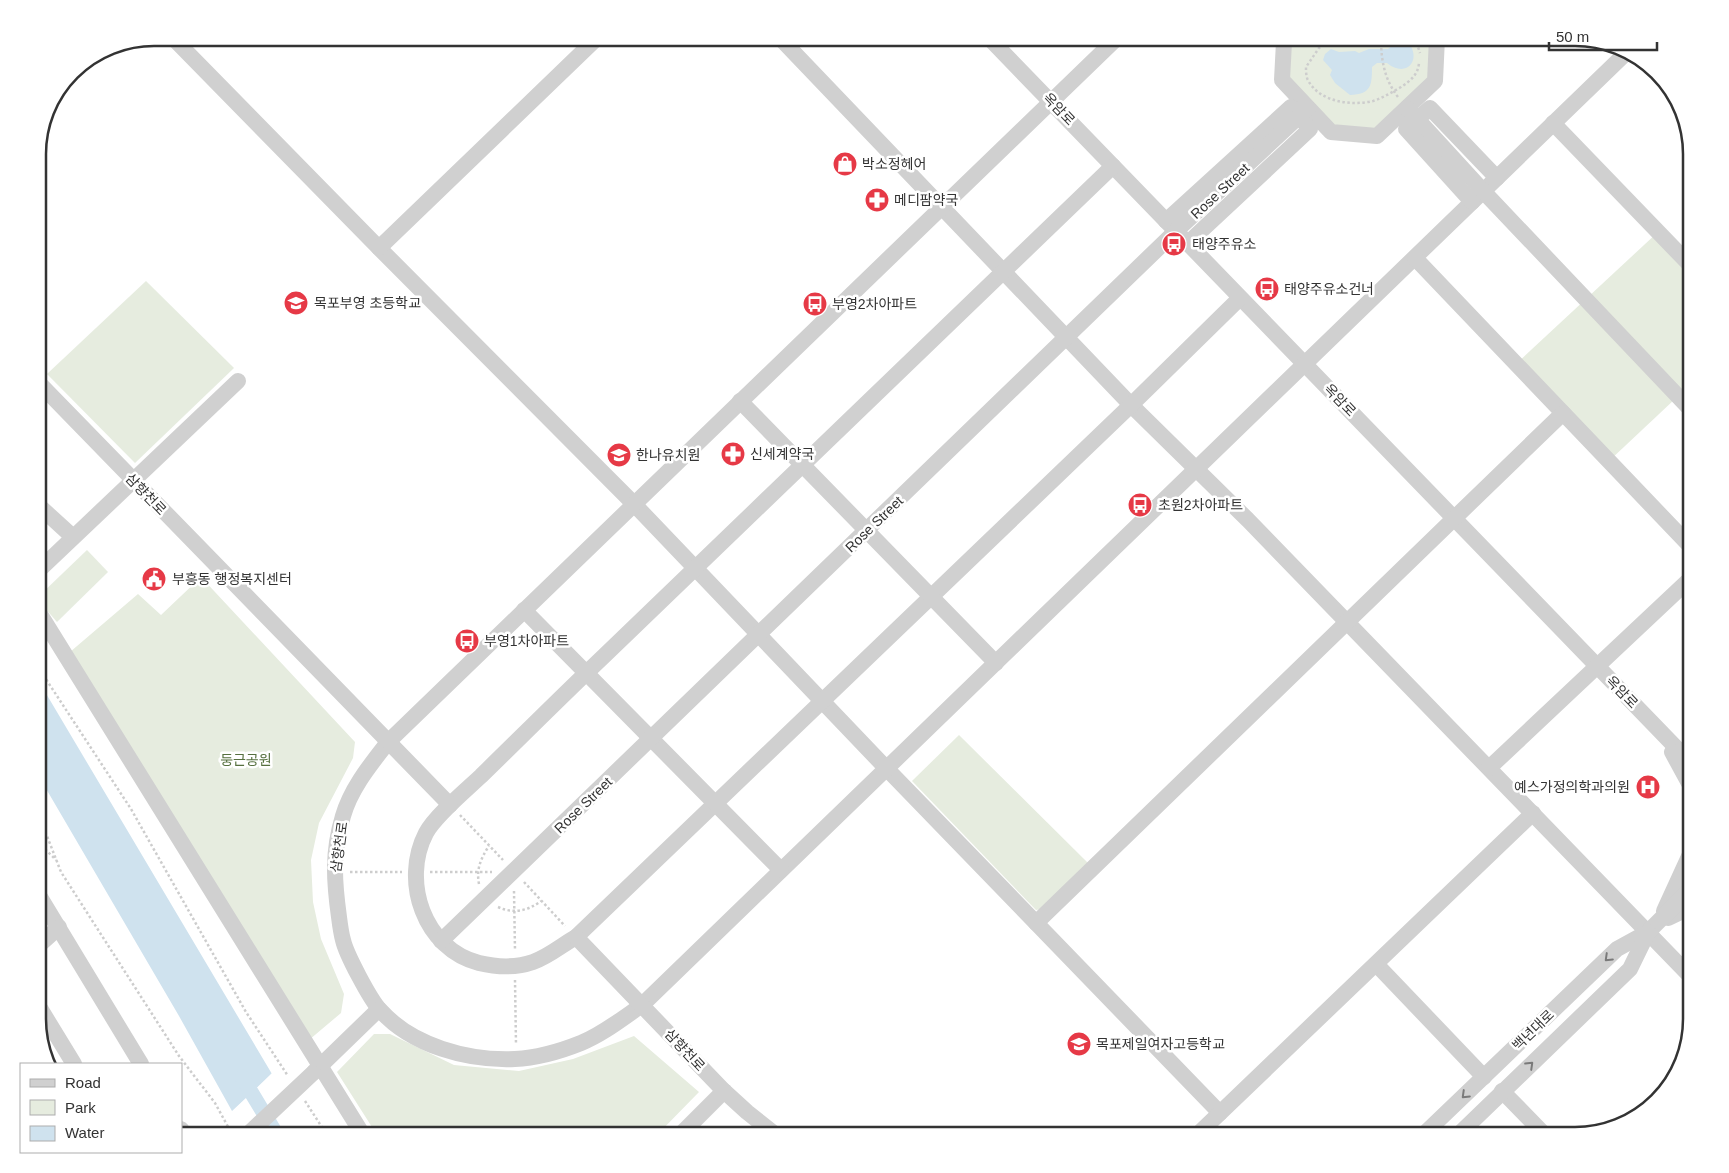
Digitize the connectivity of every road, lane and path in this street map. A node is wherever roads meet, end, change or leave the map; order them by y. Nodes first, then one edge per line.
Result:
1 (181, 46) edge
2 (589, 46) edge
3 (788, 46) edge
4 (997, 46) edge
5 (1109, 46) edge
6 (1284, 46) edge
7 (1322, 46) edge
8 (1381, 46) edge
9 (1418, 46) edge
10 (1437, 46) edge
11 (1622, 57) edge
12 (1394, 91) junction
13 (1051, 101) junction
14 (1304, 112) junction
15 (1412, 114) junction
16 (1554, 123) junction
17 (1113, 166) junction
18 (1497, 178) junction
19 (1478, 197) junction
20 (942, 207) junction
21 (1177, 232) junction
22 (378, 248) junction
23 (1683, 257) edge
24 (1415, 258) junction
25 (1004, 271) junction
26 (1240, 298) junction
27 (1067, 338) junction
28 (1305, 364) junction
29 (238, 381) dead end
30 (46, 390) edge
31 (740, 401) junction
32 (1683, 401) edge
33 (1131, 405) junction
34 (1563, 413) junction
35 (803, 464) junction
36 (1196, 469) junction
37 (133, 481) junction
38 (634, 504) junction
39 (46, 512) edge
40 (1454, 519) junction
41 (867, 531) junction
42 (73, 537) junction
43 (1683, 538) edge
44 (46, 563) edge
45 (695, 568) junction
46 (1683, 586) edge
47 (930, 596) junction
48 (524, 610) junction
49 (1347, 622) junction
50 (46, 624) edge
51 (759, 635) junction
52 (996, 662) junction
53 (1598, 666) junction
54 (587, 672) junction
55 (46, 679) edge
56 (822, 701) junction
57 (1661, 732) junction
58 (652, 738) junction
59 (388, 742) junction
60 (1683, 744) edge
61 (1683, 755) edge
62 (886, 768) junction
63 (1489, 768) junction
64 (1683, 770) edge
65 (715, 803) junction
66 (450, 805) junction
67 (1533, 813) junction
68 (46, 834) edge
69 (46, 850) edge
70 (57, 861) junction
71 (781, 870) junction
72 (1683, 870) edge
73 (1683, 898) edge
74 (46, 907) edge
75 (1683, 912) edge
76 (1036, 923) junction
77 (59, 927) junction
78 (1654, 927) junction
79 (576, 937) junction
80 (46, 939) edge
81 (441, 941) junction
82 (1376, 964) junction
83 (1683, 965) edge
84 (642, 1004) junction
85 (379, 1009) junction
86 (46, 1018) edge
87 (73, 1063) edge
88 (140, 1063) edge
89 (317, 1069) junction
90 (289, 1077) dead end
91 (1484, 1077) junction
92 (724, 1091) junction
93 (1502, 1092) junction
94 (300, 1094) dead end
95 (1220, 1113) junction
96 (227, 1127) edge
97 (256, 1127) edge
98 (321, 1127) edge
99 (357, 1127) edge
100 (689, 1127) edge
101 (765, 1127) edge
102 (1205, 1127) edge
103 (1432, 1127) edge
104 (1467, 1127) edge
105 (1536, 1127) edge

1 - 22 street
2 - 22 street
3 - 20 street
4 - 13 street, 옥암로
5 - 13 street
6 - 14 street
7 - 12 path
8 - 12 path
9 - 12 path
10 - 15 street
11 - 16 street
12 - 15 path
13 - 17 street, 옥암로
13 - 20 street
14 - 15 street
14 - 21 street
14 - 21 street
15 - 18 street
15 - 19 street
16 - 18 street
16 - 23 street
17 - 21 street, 옥암로
17 - 25 street
18 - 19 street
19 - 24 street
19 - 32 street
20 - 25 street
20 - 31 street
21 - 26 street, 옥암로
21 - 27 street, Rose Street
22 - 38 street
24 - 28 street
24 - 34 street
25 - 27 street
25 - 35 street
26 - 28 street, 옥암로
26 - 33 street
27 - 33 street
27 - 41 street, Rose Street
28 - 36 street
28 - 40 street, 옥암로
29 - 37 street
30 - 37 street, 삼향천로
31 - 35 street
31 - 38 street
33 - 36 street
33 - 47 street
34 - 40 street
34 - 43 street
35 - 41 street
35 - 45 street
36 - 49 street
36 - 52 street
37 - 42 street
37 - 59 street, 삼향천로
38 - 45 street
38 - 48 street
39 - 42 street
40 - 49 street
40 - 53 street, 옥암로
41 - 47 street
41 - 51 street, Rose Street
42 - 44 street
45 - 51 street
45 - 54 street
46 - 53 street
47 - 52 street
47 - 56 street
48 - 54 street
48 - 59 street
49 - 63 street
49 - 76 street
50 - 89 street
51 - 56 street
51 - 58 street, Rose Street
52 - 62 street
53 - 57 street, 옥암로
53 - 63 street
54 - 58 street
54 - 66 street
55 - 90 path
56 - 62 street
56 - 65 street
57 - 60 street
57 - 61 street, 옥암로
57 - 64 street
58 - 65 street
58 - 81 street, Rose Street
59 - 66 street
59 - 85 street, 삼향천로
62 - 71 street
62 - 76 street
63 - 67 street
65 - 71 street
65 - 79 street
66 - 81 street
67 - 78 street
67 - 82 street
68 - 70 path
69 - 70 path
70 - 96 path
71 - 84 street
72 - 78 street
73 - 78 street, 백년대로
74 - 77 street
75 - 78 street
76 - 95 street
77 - 80 street
77 - 88 street
78 - 83 street
78 -> 91 street, 백년대로
93 -> 78 street, 백년대로
79 - 81 street
79 - 84 street
82 - 91 street
82 - 95 street
84 - 85 street, 삼향천로
84 - 92 street, 삼향천로
85 - 89 street
86 - 87 street
89 - 97 street, bridge
89 - 99 street
91 -> 103 street, 백년대로
92 - 100 street
92 - 101 street, 삼향천로
93 - 104 street, 백년대로
93 - 105 street
94 - 98 path
95 - 102 street

